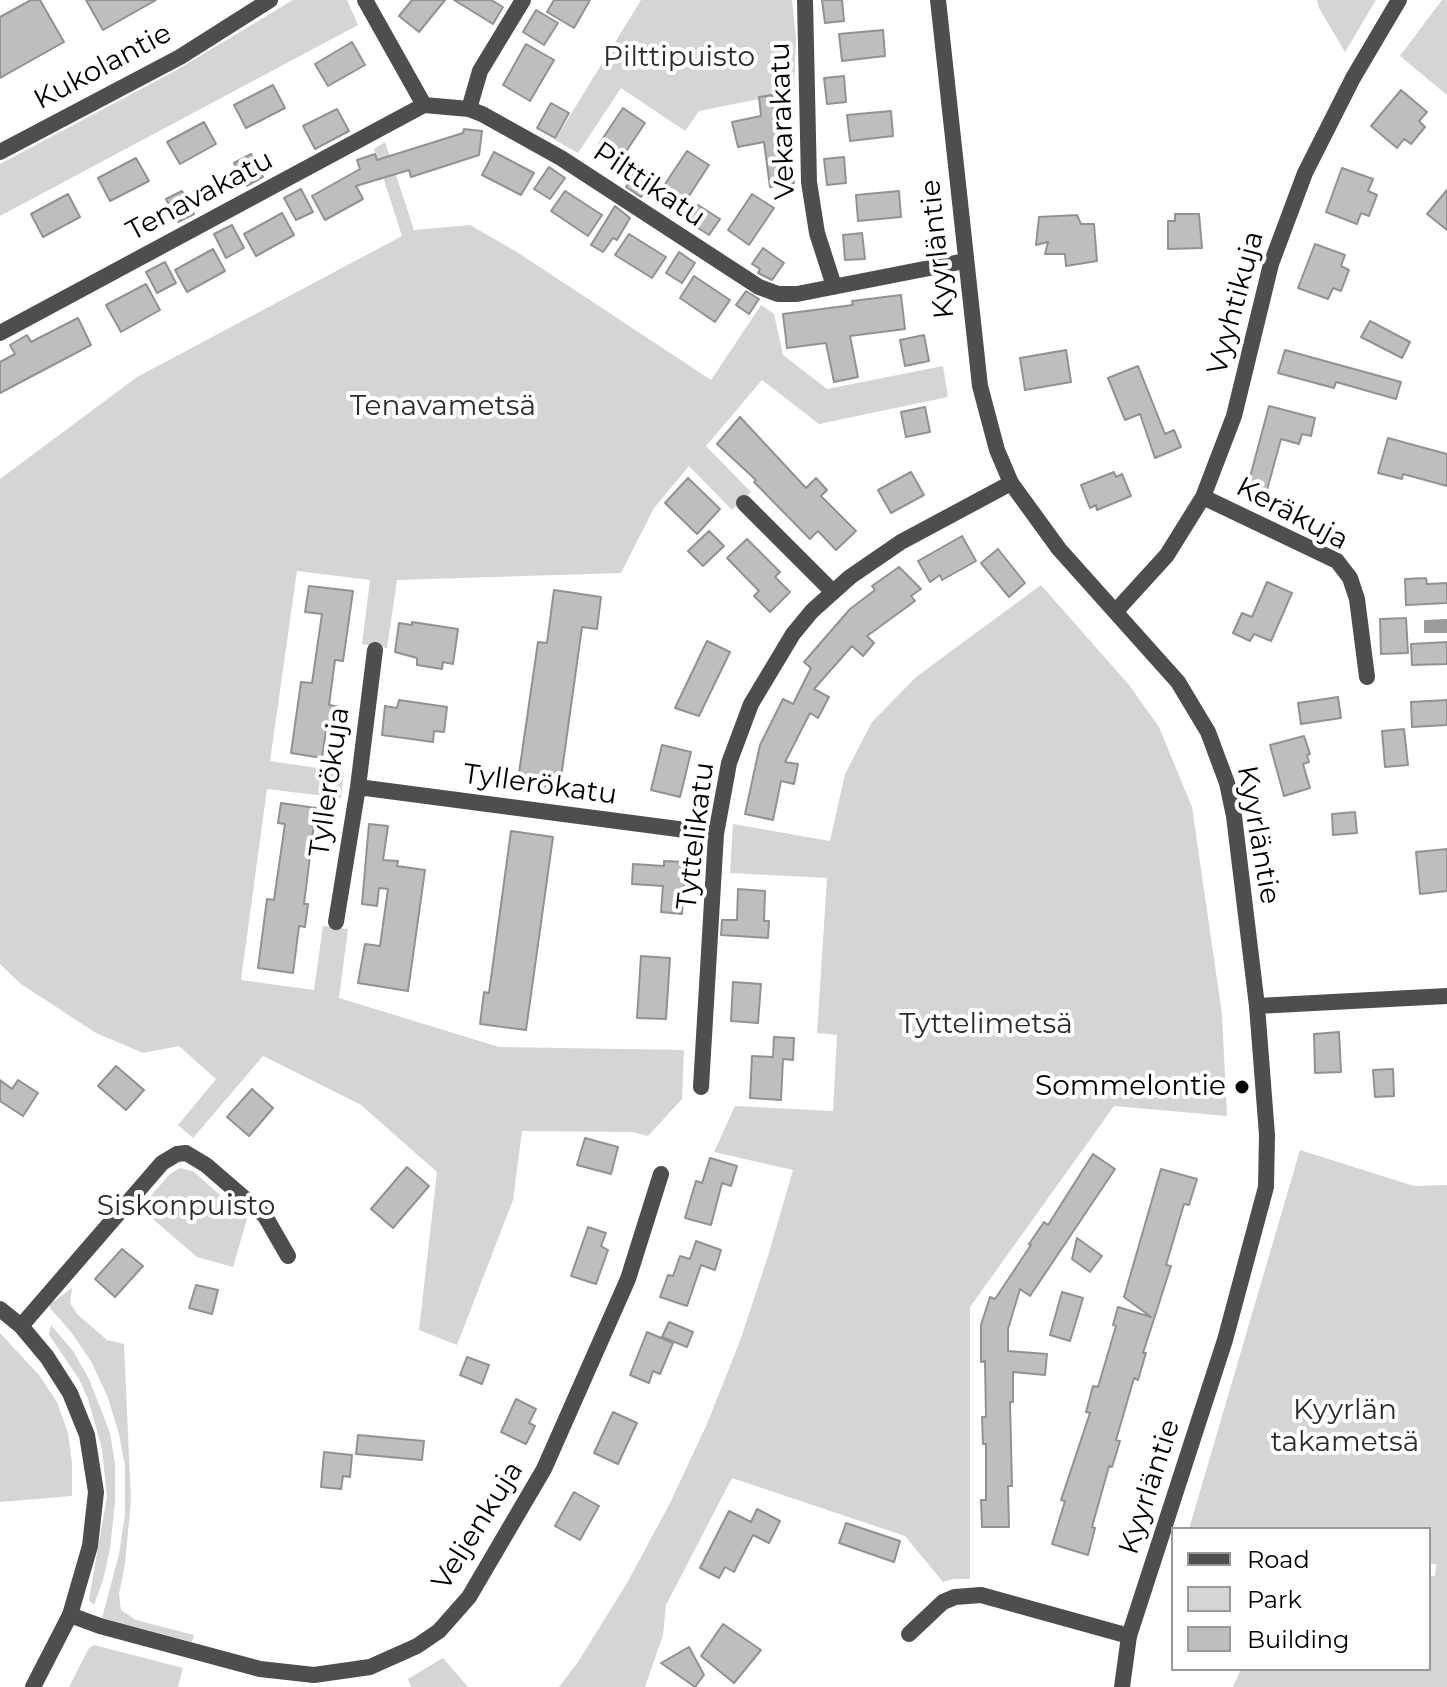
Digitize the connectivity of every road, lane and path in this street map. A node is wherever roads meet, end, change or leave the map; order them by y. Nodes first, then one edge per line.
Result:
1 (270, 0) edge
2 (365, 0) edge
3 (523, 0) edge
4 (805, 0) edge
5 (938, 0) edge
6 (1399, 0) edge
7 (424, 105) junction
8 (469, 109) junction
9 (0, 152) edge
10 (965, 261) junction
11 (834, 286) junction
12 (0, 333) edge
13 (1011, 483) junction
14 (1203, 497) junction
15 (744, 503) dead end
16 (833, 592) junction
17 (1116, 611) junction
18 (375, 650) dead end
19 (1367, 677) dead end
20 (358, 787) junction
21 (716, 834) junction
22 (336, 922) dead end
23 (1447, 996) edge
24 (1257, 1006) junction
25 (701, 1087) dead end
26 (661, 1174) dead end
27 (288, 1256) dead end
28 (0, 1309) edge
29 (21, 1326) junction
30 (70, 1615) junction
31 (909, 1634) dead end
32 (1129, 1636) junction
33 (33, 1687) edge
34 (1122, 1687) edge

1 - 9 street, Kukolantie
2 - 7 street
3 - 8 street
4 - 11 street, Vekarakatu
5 - 10 street, Kyyrläntie
6 - 14 street, Vyyhtikuja
7 - 8 street, Pilttikatu
7 - 12 street, Tenavakatu
8 - 11 street, Pilttikatu
10 - 11 street, Pilttikatu
10 - 13 street, Kyyrläntie
13 - 16 street, Tyttelikatu
13 - 17 street, Kyyrläntie
14 - 17 street, Vyyhtikuja
14 - 19 street, Keräkuja
15 - 16 street
16 - 21 street, Tyttelikatu
17 - 24 street, Kyyrläntie
18 - 20 street, Tyllerökuja
20 - 21 street, Tyllerökatu
20 - 22 street, Tyllerökuja
21 - 25 street, Tyttelikatu
23 - 24 street
24 - 32 street, Kyyrläntie
26 - 30 street, Veljenkuja
27 - 29 street
28 - 29 street
29 - 30 street
30 - 33 street
31 - 32 street
32 - 34 street, Kyyrläntie

